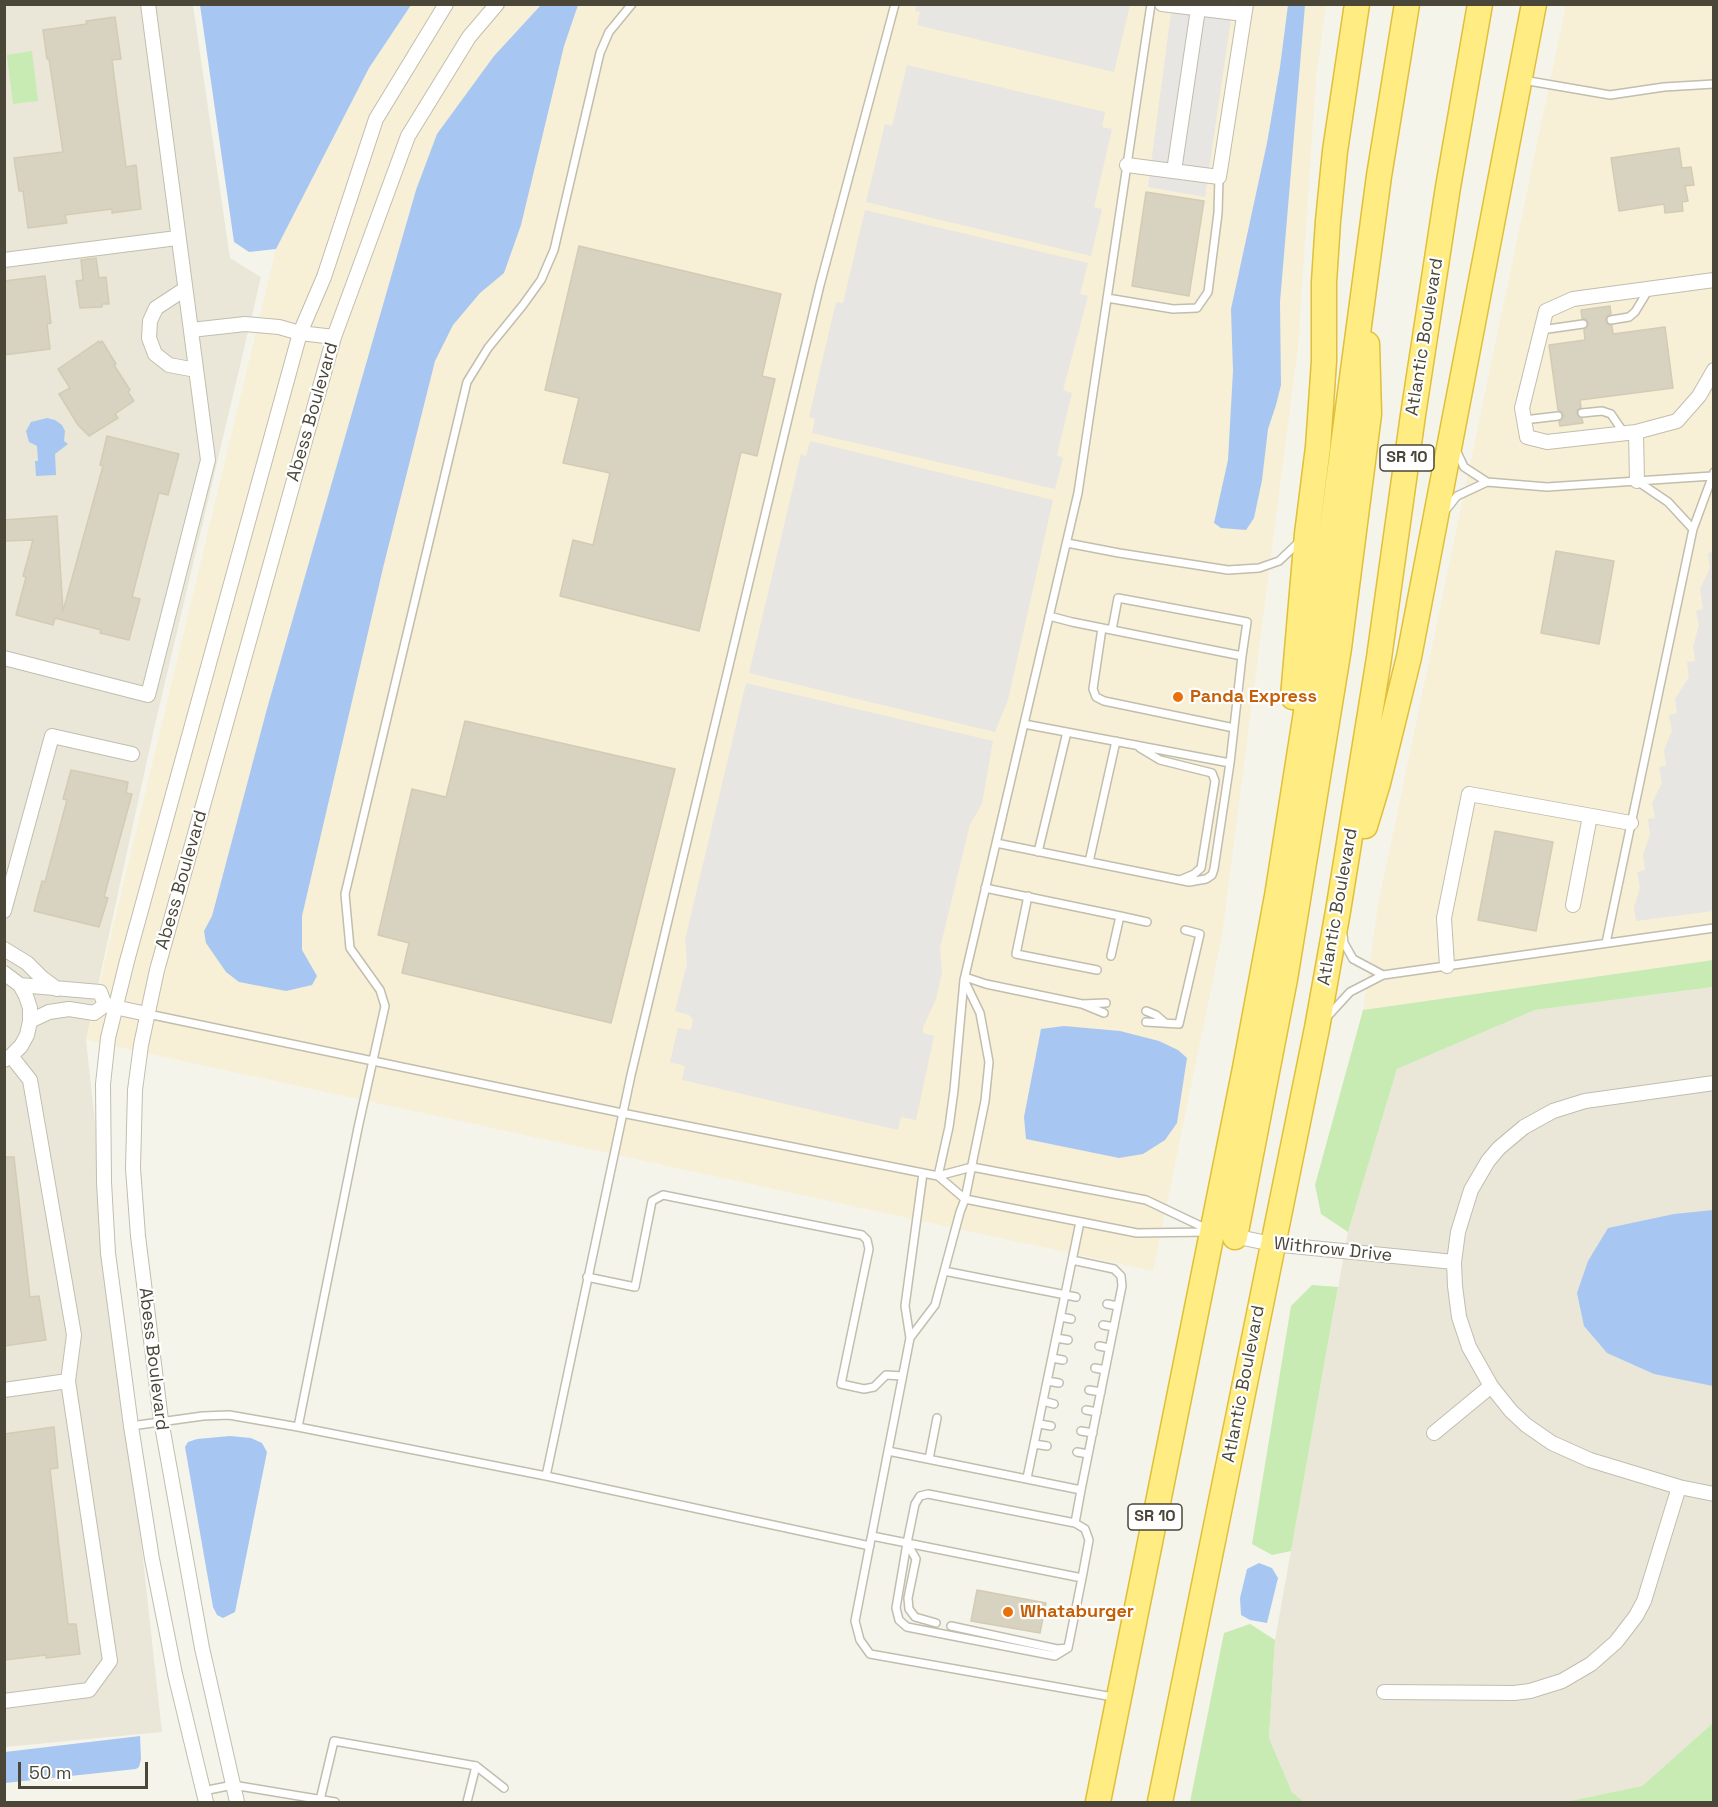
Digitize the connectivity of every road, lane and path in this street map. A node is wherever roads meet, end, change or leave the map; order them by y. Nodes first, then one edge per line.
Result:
1 (148, 4) edge
2 (446, 4) edge
3 (497, 4) edge
4 (632, 4) edge
5 (895, 4) edge
6 (1151, 4) edge
7 (1162, 4) edge
8 (1357, 4) edge
9 (1407, 4) edge
10 (1480, 4) edge
11 (1534, 4) edge
12 (1198, 9) junction
13 (1245, 9) edge
14 (1520, 79) junction
15 (1713, 84) edge
16 (1127, 165) junction
17 (1174, 171) junction
18 (1219, 177) junction
19 (177, 238) junction
20 (4, 260) edge
21 (1364, 278) junction
22 (1713, 280) edge
23 (185, 289) junction
24 (1649, 289) junction
25 (1107, 298) junction
26 (1611, 320) dead end
27 (1583, 324) dead end
28 (191, 330) junction
29 (1541, 330) junction
30 (300, 333) junction
31 (334, 337) junction
32 (196, 370) junction
33 (1713, 370) edge
34 (1582, 413) dead end
35 (1558, 416) dead end
36 (1524, 420) junction
37 (1630, 433) junction
38 (1451, 436) junction
39 (1713, 474) edge
40 (1637, 481) junction
41 (1487, 482) junction
42 (1434, 525) junction
43 (1693, 529) junction
44 (1307, 534) junction
45 (1067, 543) junction
46 (1049, 616) junction
47 (1102, 628) junction
48 (1112, 630) junction
49 (1242, 656) junction
50 (4, 658) edge
51 (1024, 724) junction
52 (1234, 728) junction
53 (1067, 732) junction
54 (1116, 741) junction
55 (1136, 745) junction
56 (132, 754) dead end
57 (1230, 763) junction
58 (1590, 816) junction
59 (1631, 823) junction
60 (996, 843) junction
61 (1038, 852) junction
62 (1089, 862) junction
63 (1180, 880) junction
64 (985, 888) junction
65 (1028, 896) junction
66 (1276, 896) junction
67 (1573, 905) dead end
68 (4, 911) edge
69 (1338, 911) junction
70 (1120, 916) junction
71 (1147, 922) dead end
72 (1713, 928) edge
73 (1185, 930) dead end
74 (1606, 943) junction
75 (4, 949) edge
76 (1111, 956) dead end
77 (1447, 966) junction
78 (1097, 970) dead end
79 (4, 973) edge
80 (1383, 975) junction
81 (964, 978) junction
82 (20, 986) junction
83 (57, 988) junction
84 (1106, 1003) dead end
85 (1082, 1004) junction
86 (110, 1006) junction
87 (1146, 1011) dead end
88 (1104, 1012) dead end
89 (147, 1014) junction
90 (30, 1022) junction
91 (1146, 1022) dead end
92 (1164, 1022) junction
93 (1317, 1028) junction
94 (8, 1058) edge
95 (373, 1060) junction
96 (1713, 1083) edge
97 (622, 1113) junction
98 (972, 1167) junction
99 (923, 1173) junction
100 (938, 1176) junction
101 (965, 1199) junction
102 (1080, 1222) junction
103 (1224, 1234) junction
104 (1272, 1244) junction
105 (1072, 1260) junction
106 (1454, 1262) junction
107 (944, 1271) junction
108 (587, 1277) junction
109 (1065, 1295) junction
110 (1076, 1297) dead end
111 (1107, 1304) dead end
112 (1118, 1306) junction
113 (1061, 1317) junction
114 (1071, 1319) dead end
115 (1102, 1325) dead end
116 (1114, 1327) junction
117 (910, 1338) junction
118 (1056, 1338) junction
119 (1068, 1340) dead end
120 (1099, 1346) dead end
121 (1110, 1348) junction
122 (1052, 1358) junction
123 (1063, 1360) dead end
124 (1095, 1368) dead end
125 (1105, 1370) junction
126 (902, 1376) junction
127 (68, 1381) junction
128 (1047, 1381) junction
129 (1059, 1383) dead end
130 (1491, 1386) junction
131 (1089, 1389) dead end
132 (4, 1390) edge
133 (1101, 1392) junction
134 (1043, 1401) junction
135 (1054, 1404) dead end
136 (1086, 1410) dead end
137 (1097, 1412) junction
138 (937, 1418) dead end
139 (161, 1420) junction
140 (1039, 1424) junction
141 (131, 1426) junction
142 (1051, 1426) dead end
143 (298, 1427) junction
144 (1082, 1431) dead end
145 (1092, 1433) junction
146 (1434, 1433) dead end
147 (1035, 1444) junction
148 (1047, 1446) dead end
149 (888, 1451) junction
150 (1077, 1452) dead end
151 (1088, 1454) junction
152 (929, 1459) junction
153 (546, 1476) junction
154 (1027, 1478) junction
155 (1679, 1486) junction
156 (1081, 1490) junction
157 (1713, 1494) edge
158 (1075, 1523) junction
159 (872, 1536) junction
160 (907, 1543) junction
161 (870, 1546) junction
162 (1082, 1578) junction
163 (936, 1623) dead end
164 (951, 1626) dead end
165 (1068, 1648) junction
166 (1384, 1692) dead end
167 (1119, 1698) junction
168 (4, 1701) edge
169 (476, 1766) junction
170 (233, 1785) junction
171 (504, 1788) dead end
172 (205, 1797) edge
173 (320, 1800) junction
174 (237, 1803) edge
175 (335, 1803) edge
176 (468, 1803) edge
177 (1098, 1803) edge
178 (1160, 1803) edge

1 - 19 street
2 - 30 street, Abess Boulevard
3 - 31 street, Abess Boulevard
4 - 95 lane
5 - 97 lane
6 - 16 lane
7 - 12 street
8 - 44 highway
9 - 21 highway, SR 10
10 - 69 highway, Atlantic Boulevard / SR 10
11 - 14 highway
12 - 13 street
12 - 17 street
13 - 18 street
14 - 15 lane
14 - 38 highway
16 - 17 street
16 - 25 lane
17 - 18 street
18 - 25 lane
19 - 20 street
19 - 23 street
21 - 66 highway, SR 10
21 - 103 highway
22 - 24 street
23 - 28 street
23 - 32 street
24 - 26 lane
24 - 29 street
25 - 45 lane
27 - 29 lane
28 - 30 street
28 - 32 street
29 - 36 street
30 - 31 street
30 - 86 street, Abess Boulevard
31 - 89 street, Abess Boulevard
32 - 50 street
33 - 37 street
34 - 37 lane
35 - 36 lane
36 - 37 street
37 - 40 street
38 - 41 lane
38 - 42 highway
39 - 40 lane
39 - 43 lane
40 - 41 lane
40 - 43 lane
41 - 42 lane
42 - 69 highway
43 - 59 lane
44 - 45 lane
44 - 66 highway
45 - 46 lane
46 - 47 lane
46 - 51 lane
47 - 48 lane
47 - 52 lane
48 - 49 lane
48 - 49 lane
49 - 52 lane
51 - 53 lane
51 - 60 lane
52 - 57 lane
53 - 54 lane
53 - 61 lane
54 - 55 lane
54 - 62 lane
55 - 57 lane
55 - 63 lane
56 - 68 street
57 - 63 lane
58 - 59 street
58 - 67 street
58 - 77 street
59 - 74 lane
60 - 61 lane
60 - 64 lane
61 - 62 lane
62 - 63 lane
64 - 65 lane
64 - 81 lane
65 - 70 lane
65 - 78 lane
66 - 103 highway, SR 10
69 - 80 lane
69 - 93 highway, Atlantic Boulevard / SR 10
70 - 71 lane
70 - 76 lane
72 - 74 lane
73 - 92 lane
74 - 77 lane
75 - 83 street
77 - 80 lane
79 - 82 street
80 - 93 lane
81 - 85 lane
81 - 98 lane
81 - 100 lane
82 - 83 street
82 - 90 street
83 - 86 street
84 - 85 lane
85 - 88 lane
86 - 89 street
86 - 90 street
86 - 141 street, Abess Boulevard
87 - 92 lane
89 - 95 lane
89 - 139 street, Abess Boulevard
90 - 94 street
91 - 92 lane
93 - 104 highway, Atlantic Boulevard / SR 10
94 - 127 street
95 - 97 lane
95 - 143 lane
96 - 106 street
97 - 99 lane
97 - 108 lane
98 - 100 lane
98 - 101 lane
98 - 103 lane
99 - 100 lane
99 - 117 lane
100 - 101 lane
101 - 102 lane
101 - 107 lane
102 - 103 lane
102 - 105 lane
103 - 104 street, Withrow Drive
103 - 167 highway, SR 10
104 - 106 street, Withrow Drive
104 - 178 highway, Atlantic Boulevard / SR 10
105 - 109 lane
105 - 112 lane
106 - 130 street
107 - 109 lane
107 - 117 lane
108 - 126 lane
108 - 153 lane
109 - 110 lane
109 - 113 lane
111 - 112 lane
112 - 116 lane
113 - 114 lane
113 - 118 lane
115 - 116 lane
116 - 121 lane
117 - 126 lane
118 - 119 lane
118 - 122 lane
120 - 121 lane
121 - 125 lane
122 - 123 lane
122 - 128 lane
124 - 125 lane
125 - 133 lane
126 - 149 lane
127 - 132 street
127 - 168 street
128 - 129 lane
128 - 134 lane
130 - 146 street
130 - 155 street
131 - 133 lane
133 - 137 lane
134 - 135 lane
134 - 140 lane
136 - 137 lane
137 - 145 lane
138 - 152 lane
139 - 141 lane
139 - 143 lane
139 - 170 street, Abess Boulevard
140 - 142 lane
140 - 147 lane
141 - 172 street, Abess Boulevard
143 - 153 lane
144 - 145 lane
145 - 151 lane
147 - 148 lane
147 - 154 lane
149 - 152 lane
149 - 159 lane
150 - 151 lane
151 - 156 lane
152 - 154 lane
153 - 161 lane
154 - 156 lane
155 - 157 street
155 - 166 street
156 - 158 lane
158 - 160 lane
158 - 162 lane
159 - 160 lane
159 - 161 lane
160 - 162 lane
160 - 163 lane
160 - 165 lane
161 - 167 lane
162 - 165 lane
164 - 165 lane
167 - 177 highway, SR 10
169 - 171 lane
169 - 173 lane
169 - 176 lane
170 - 172 lane
170 - 173 lane
170 - 174 street, Abess Boulevard
173 - 175 lane

